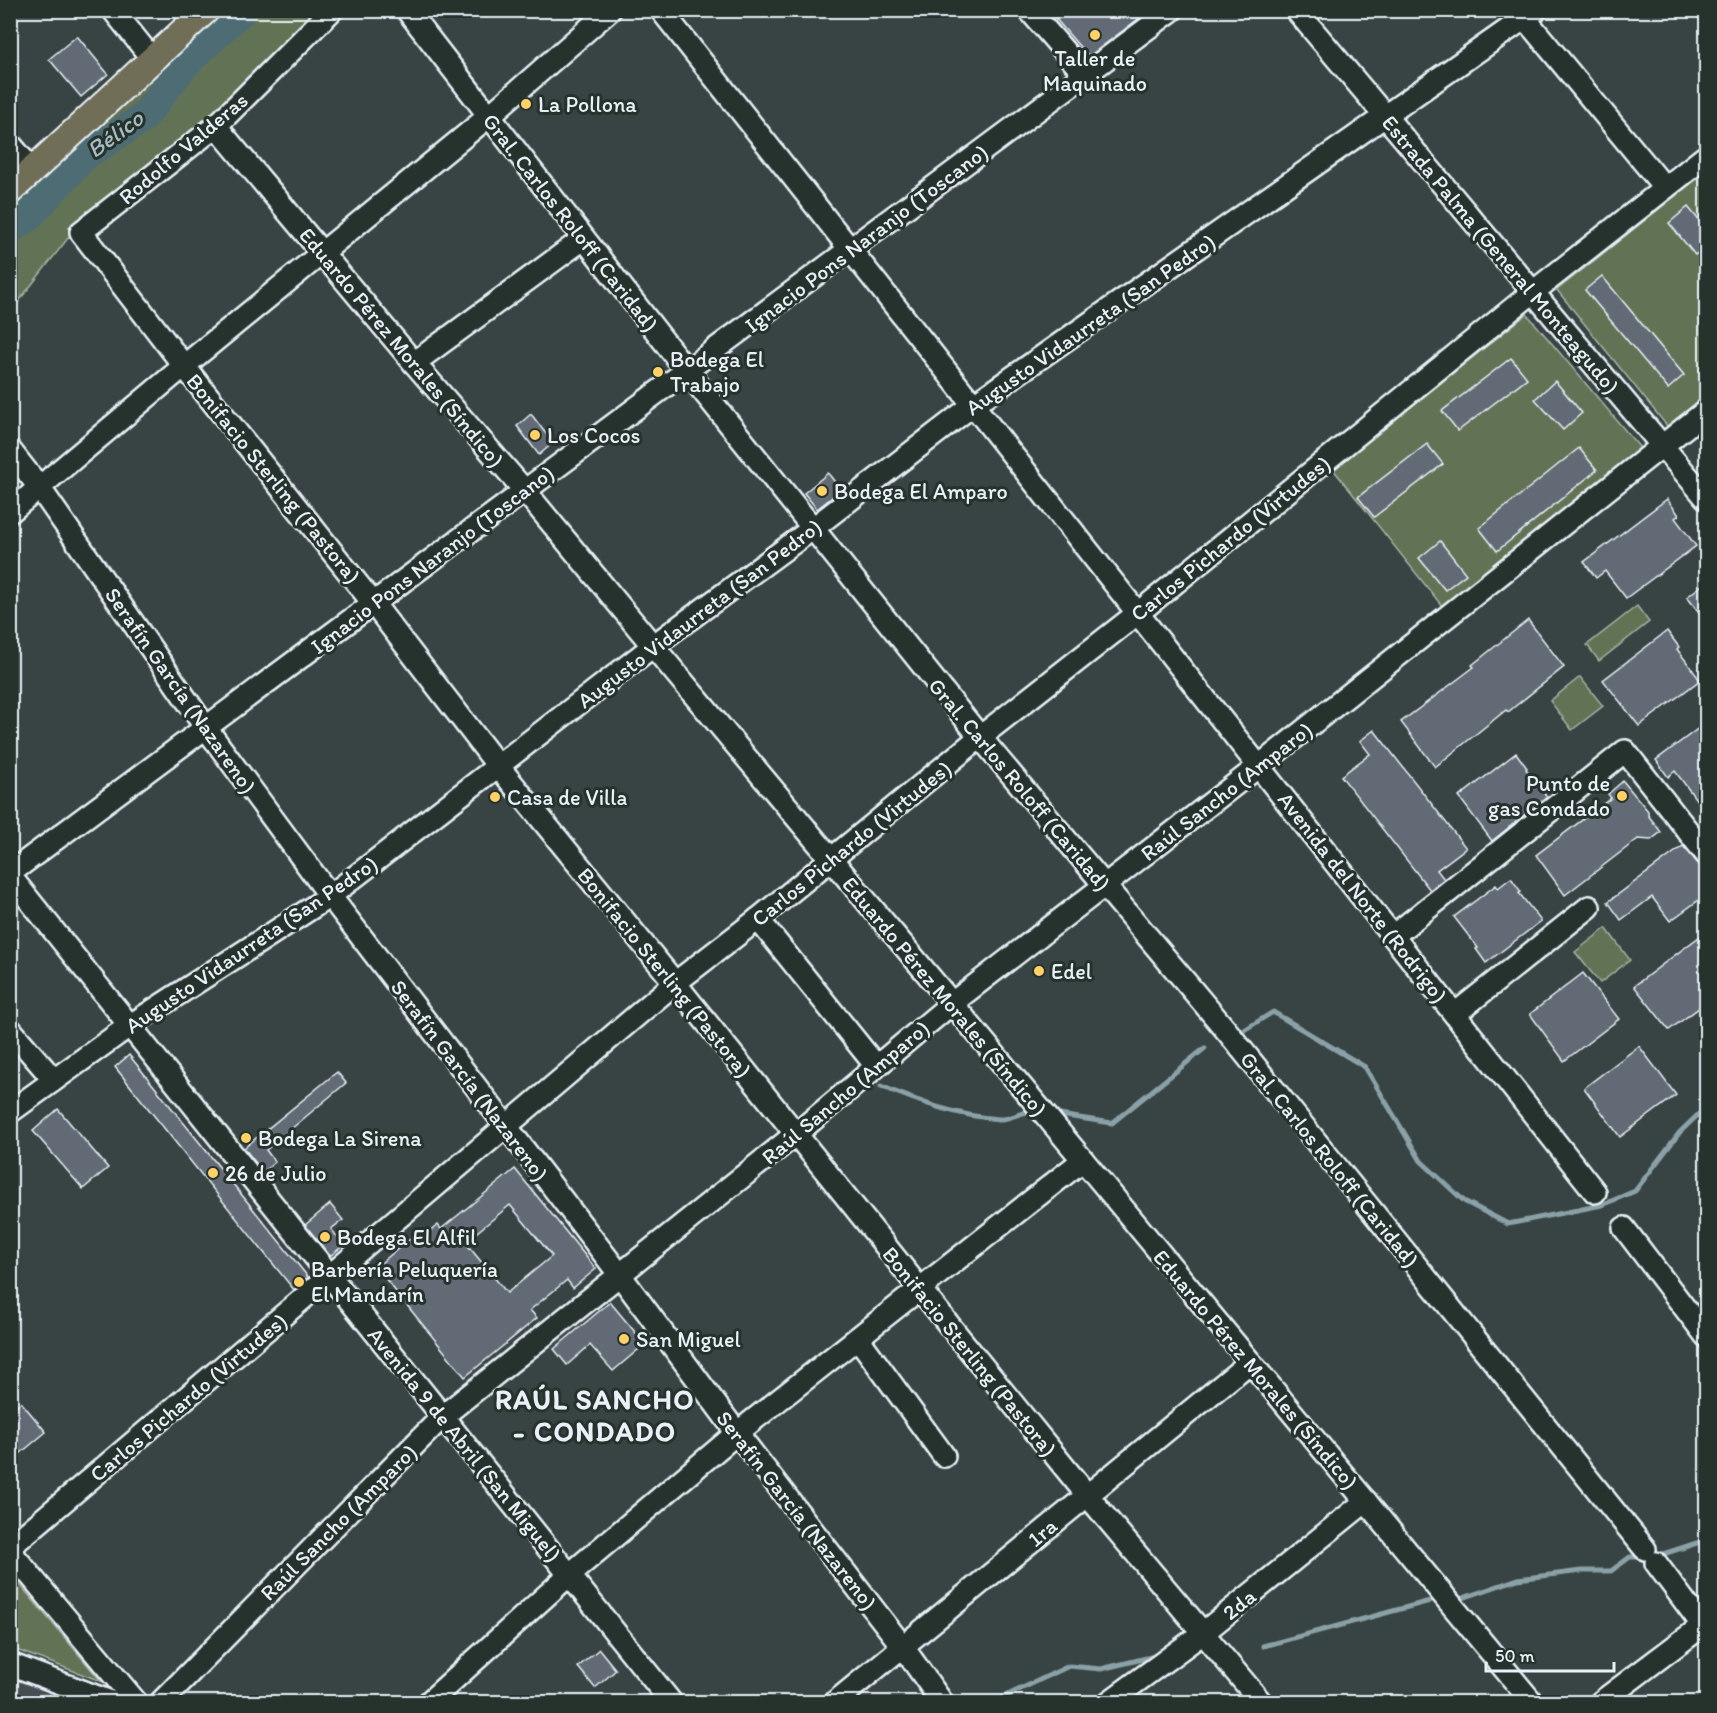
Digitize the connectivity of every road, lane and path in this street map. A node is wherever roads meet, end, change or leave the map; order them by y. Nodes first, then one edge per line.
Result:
1 (113, 10) edge
2 (206, 10) edge
3 (332, 10) edge
4 (407, 10) edge
5 (610, 10) edge
6 (661, 10) edge
7 (1029, 10) edge
8 (1172, 10) edge
9 (1296, 10) edge
10 (1526, 13) edge
11 (153, 60) junction
12 (1085, 75) junction
13 (489, 116) junction
14 (1386, 117) junction
15 (216, 126) junction
16 (10, 144) edge
17 (1707, 156) edge
18 (32, 170) junction
19 (1665, 188) junction
20 (10, 191) edge
21 (81, 232) joint
22 (583, 239) junction
23 (850, 250) junction
24 (321, 252) junction
25 (1533, 292) junction
26 (414, 363) junction
27 (184, 366) junction
28 (687, 371) junction
29 (973, 405) junction
30 (1707, 411) edge
31 (1662, 446) junction
32 (10, 450) edge
33 (39, 487) junction
34 (525, 491) junction
35 (1707, 498) edge
36 (10, 512) edge
37 (812, 529) junction
38 (373, 603) junction
39 (1138, 613) junction
40 (653, 646) junction
41 (206, 728) junction
42 (980, 737) junction
43 (498, 766) junction
44 (1259, 766) junction
45 (1707, 854) edge
46 (831, 858) junction
47 (10, 874) edge
48 (1103, 885) junction
49 (330, 896) junction
50 (1589, 907) dead end
51 (758, 919) junction
52 (1393, 936) junction
53 (675, 983) junction
54 (951, 1004) junction
55 (1455, 1014) junction
56 (129, 1026) junction
57 (10, 1029) edge
58 (876, 1066) junction
59 (54, 1080) junction
60 (10, 1112) edge
61 (505, 1126) junction
62 (796, 1134) junction
63 (1083, 1160) junction
64 (1595, 1192) dead end
65 (1624, 1228) dead end
66 (331, 1275) junction
67 (620, 1275) junction
68 (920, 1289) junction
69 (1706, 1335) edge
70 (858, 1338) junction
71 (1249, 1363) junction
72 (442, 1416) junction
73 (737, 1433) junction
74 (944, 1456) dead end
75 (1087, 1495) junction
76 (1366, 1501) junction
77 (10, 1549) edge
78 (569, 1575) junction
79 (1705, 1626) edge
80 (1203, 1633) junction
81 (903, 1647) junction
82 (10, 1664) edge
83 (111, 1702) edge
84 (136, 1702) edge
85 (161, 1702) edge
86 (429, 1702) edge
87 (671, 1702) edge
88 (835, 1702) edge
89 (942, 1702) edge
90 (1109, 1702) edge
91 (1261, 1702) edge
92 (1532, 1702) edge
93 (1600, 1702) edge

1 - 11 street
2 - 11 main road
3 - 15 street, Rodolfo Valderas
4 - 13 street, Gral. Carlos Roloff (Caridad)
5 - 13 street
6 - 23 street, Avenida del Norte (Rodrigo)
7 - 12 street
8 - 12 street, Ignacio Pons Naranjo (Toscano)
9 - 14 street, Estrada Palma (General Monteagudo)
10 - 14 street, Augusto Vidaurreta (San Pedro)
10 - 19 street
11 - 18 main road
12 - 23 street, Ignacio Pons Naranjo (Toscano)
13 - 22 street, Gral. Carlos Roloff (Caridad)
13 - 24 street
14 - 25 street, Estrada Palma (General Monteagudo)
14 - 29 street, Augusto Vidaurreta (San Pedro)
15 - 21 street, Rodolfo Valderas
15 - 24 street, Eduardo Pérez Morales (Síndico)
16 - 18 street
17 - 19 street, Carlos Pichardo (Virtudes)
18 - 20 main road
19 - 25 street, Carlos Pichardo (Virtudes)
21 - 27 street, Bonifacio Sterling (Pastora)
22 - 26 street
22 - 28 street, Gral. Carlos Roloff (Caridad)
23 - 28 street, Ignacio Pons Naranjo (Toscano)
23 - 29 street, Avenida del Norte (Rodrigo)
24 - 26 street, Eduardo Pérez Morales (Síndico)
24 - 27 street
25 - 31 street, Estrada Palma (General Monteagudo)
25 - 39 street, Carlos Pichardo (Virtudes)
26 - 34 street, Eduardo Pérez Morales (Síndico)
27 - 33 street
27 - 38 street, Bonifacio Sterling (Pastora)
28 - 34 street, Ignacio Pons Naranjo (Toscano)
28 - 37 street, Gral. Carlos Roloff (Caridad)
29 - 37 street, Augusto Vidaurreta (San Pedro)
29 - 39 street, Avenida del Norte (Rodrigo)
30 - 31 street, Raúl Sancho (Amparo)
31 - 35 street, Estrada Palma (General Monteagudo)
31 - 44 street, Raúl Sancho (Amparo)
32 - 33 street, Serafín García (Nazareno)
33 - 36 street
33 - 41 street, Serafín García (Nazareno)
34 - 38 street, Ignacio Pons Naranjo (Toscano)
34 - 40 street, Eduardo Pérez Morales (Síndico)
37 - 40 street, Augusto Vidaurreta (San Pedro)
37 - 42 street, Gral. Carlos Roloff (Caridad)
38 - 41 street, Ignacio Pons Naranjo (Toscano)
38 - 43 street, Bonifacio Sterling (Pastora)
39 - 42 street, Carlos Pichardo (Virtudes)
39 - 44 street, Avenida del Norte (Rodrigo)
40 - 43 street, Augusto Vidaurreta (San Pedro)
40 - 46 street, Eduardo Pérez Morales (Síndico)
41 - 47 street, Ignacio Pons Naranjo (Toscano)
41 - 49 street, Serafín García (Nazareno)
42 - 46 street, Carlos Pichardo (Virtudes)
42 - 48 street, Gral. Carlos Roloff (Caridad)
43 - 49 street, Augusto Vidaurreta (San Pedro)
43 - 53 street, Bonifacio Sterling (Pastora)
44 - 48 street, Raúl Sancho (Amparo)
44 - 52 street, Avenida del Norte (Rodrigo)
45 - 52 street
46 - 51 street, Carlos Pichardo (Virtudes)
46 - 54 street, Eduardo Pérez Morales (Síndico)
47 - 56 street, Avenida 9 de Abril (San Miguel)
48 - 54 street, Raúl Sancho (Amparo)
48 - 79 street, Gral. Carlos Roloff (Caridad)
49 - 56 street, Augusto Vidaurreta (San Pedro)
49 - 61 street, Serafín García (Nazareno)
50 - 55 street
51 - 53 street, Carlos Pichardo (Virtudes)
51 - 58 street
52 - 55 street, Avenida del Norte (Rodrigo)
53 - 61 street, Carlos Pichardo (Virtudes)
53 - 62 street, Bonifacio Sterling (Pastora)
54 - 58 street, Raúl Sancho (Amparo)
54 - 63 street, Eduardo Pérez Morales (Síndico)
55 - 64 street, Avenida del Norte (Rodrigo)
56 - 59 street, Augusto Vidaurreta (San Pedro)
56 - 66 street, Avenida 9 de Abril (San Miguel)
57 - 59 street
58 - 62 street, Raúl Sancho (Amparo)
59 - 60 street, Augusto Vidaurreta (San Pedro)
61 - 66 street, Carlos Pichardo (Virtudes)
61 - 67 street, Serafín García (Nazareno)
62 - 67 street, Raúl Sancho (Amparo)
62 - 68 street, Bonifacio Sterling (Pastora)
63 - 68 street
63 - 71 street, Eduardo Pérez Morales (Síndico)
65 - 69 street
66 - 72 street, Avenida 9 de Abril (San Miguel)
66 - 77 street, Carlos Pichardo (Virtudes)
67 - 72 street, Raúl Sancho (Amparo)
67 - 73 street, Serafín García (Nazareno)
68 - 70 street
68 - 75 street, Bonifacio Sterling (Pastora)
70 - 73 street
70 - 74 street
71 - 75 street, 1ra
71 - 76 street, Eduardo Pérez Morales (Síndico)
72 - 78 street, Avenida 9 de Abril (San Miguel)
72 - 85 street, Raúl Sancho (Amparo)
73 - 78 street
73 - 81 street, Serafín García (Nazareno)
75 - 80 street, Bonifacio Sterling (Pastora)
75 - 81 street, 1ra
76 - 80 street, 2da
76 - 92 street, Eduardo Pérez Morales (Síndico)
77 - 84 street
78 - 86 street
78 - 87 street, Avenida 9 de Abril (San Miguel)
79 - 93 street
80 - 90 street, 2da
80 - 91 street, Bonifacio Sterling (Pastora)
81 - 88 street, 1ra
81 - 89 street, Serafín García (Nazareno)
82 - 83 street

